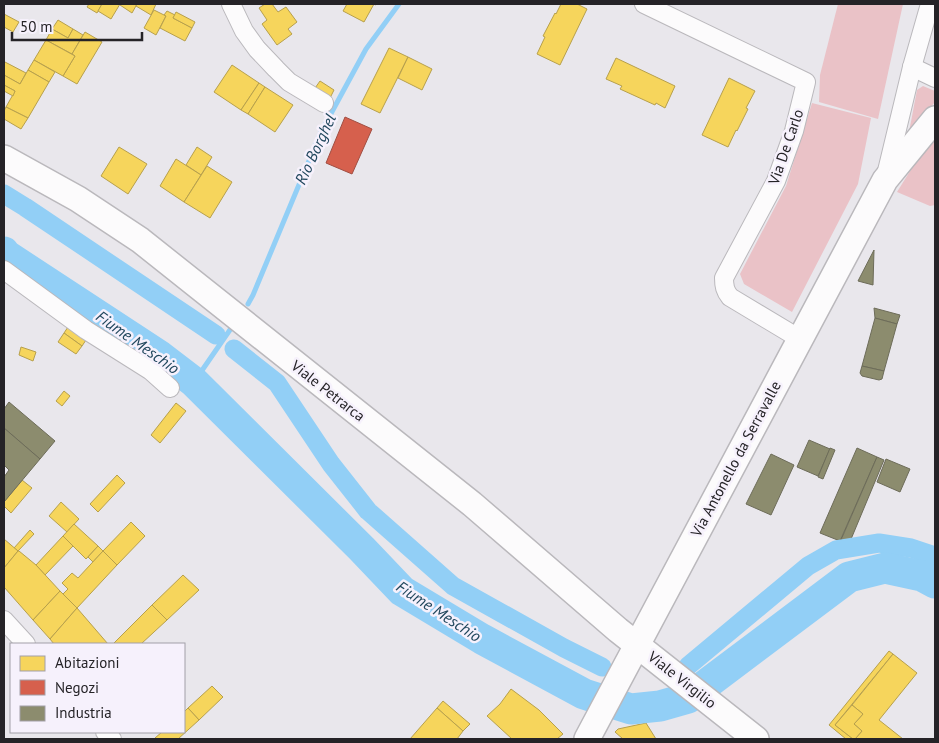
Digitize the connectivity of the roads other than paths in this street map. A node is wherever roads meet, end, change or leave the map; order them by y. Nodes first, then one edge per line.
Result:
1 (231, 4) edge
2 (644, 4) edge
3 (930, 4) edge
4 (912, 67) junction
5 (935, 78) edge
6 (324, 103) dead end
7 (935, 119) edge
8 (4, 158) edge
9 (885, 180) junction
10 (4, 270) edge
11 (800, 339) junction
12 (170, 388) dead end
13 (4, 620) edge
14 (25, 643) edge
15 (637, 645) junction
16 (592, 731) edge
17 (756, 739) edge

1 - 6 street
2 - 11 street, Via De Carlo
3 - 4 street, Via Antonello da Serravalle
4 - 5 street
4 - 9 street, Via Antonello da Serravalle
7 - 9 street, Via Antonello da Serravalle
8 - 15 street, Viale Petrarca
9 - 11 street, Via Antonello da Serravalle
10 - 12 street
11 - 15 street, Via Antonello da Serravalle
13 - 14 street
15 - 16 street, Via Antonello da Serravalle
15 - 17 street, Viale Virgilio

